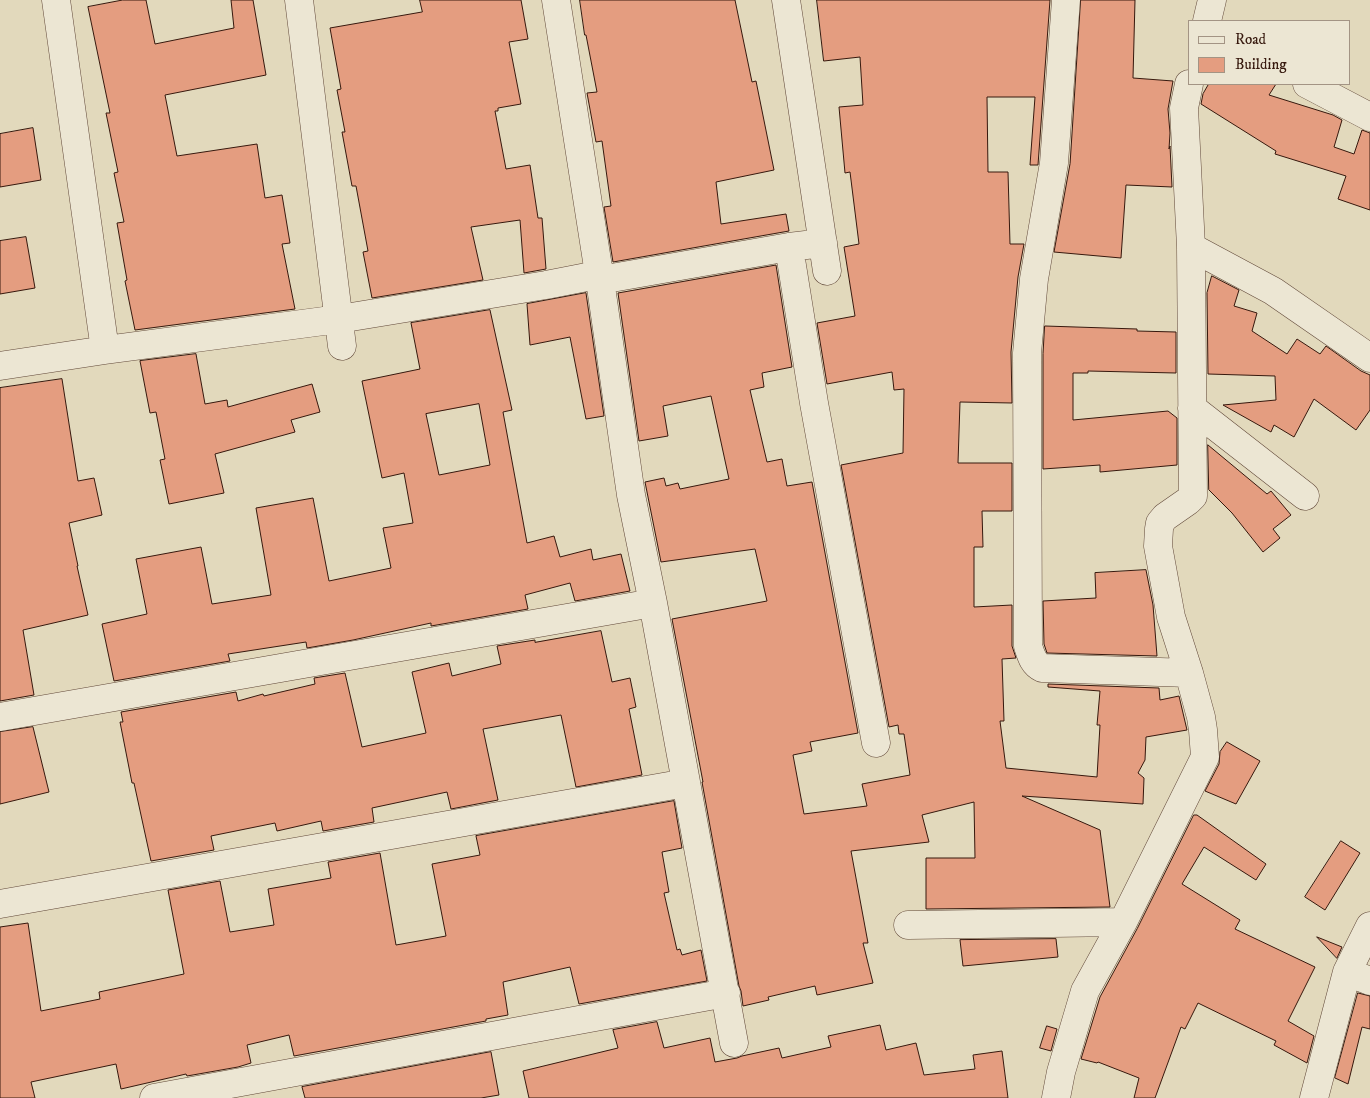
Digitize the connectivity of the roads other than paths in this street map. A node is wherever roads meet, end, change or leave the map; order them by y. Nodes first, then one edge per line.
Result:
1 (56, 0) edge
2 (299, 0) edge
3 (556, 0) edge
4 (786, 0) edge
5 (1066, 0) edge
6 (1212, 0) edge
7 (1207, 20) edge
8 (1189, 85) edge
9 (1310, 85) edge
10 (1370, 117) edge
11 (822, 243) junction
12 (1192, 247) junction
13 (789, 248) junction
14 (827, 271) dead end
15 (600, 280) junction
16 (339, 319) junction
17 (342, 346) dead end
18 (105, 350) junction
19 (1370, 358) edge
20 (0, 366) edge
21 (1192, 408) junction
22 (1305, 496) dead end
23 (653, 602) junction
24 (1189, 673) junction
25 (0, 717) edge
26 (876, 743) dead end
27 (686, 783) junction
28 (0, 904) edge
29 (1124, 922) junction
30 (908, 925) dead end
31 (1370, 926) edge
32 (1358, 977) edge
33 (726, 993) junction
34 (734, 1043) dead end
35 (154, 1098) edge
36 (1056, 1098) edge
37 (1314, 1098) edge

1 - 18 street
2 - 16 street
3 - 15 street
4 - 11 street
5 - 24 street
6 - 7 street
8 - 12 street
9 - 10 street
11 - 13 street
11 - 14 street
12 - 19 street
12 - 21 street
13 - 15 street
13 - 26 street
15 - 16 street
15 - 23 street
16 - 17 street
16 - 18 street
18 - 20 street
21 - 22 street
21 - 24 street
23 - 25 street
23 - 27 street
24 - 29 street
27 - 28 street
27 - 33 street
29 - 30 street
29 - 36 street
31 - 32 street
32 - 37 street
33 - 34 street
33 - 35 street

